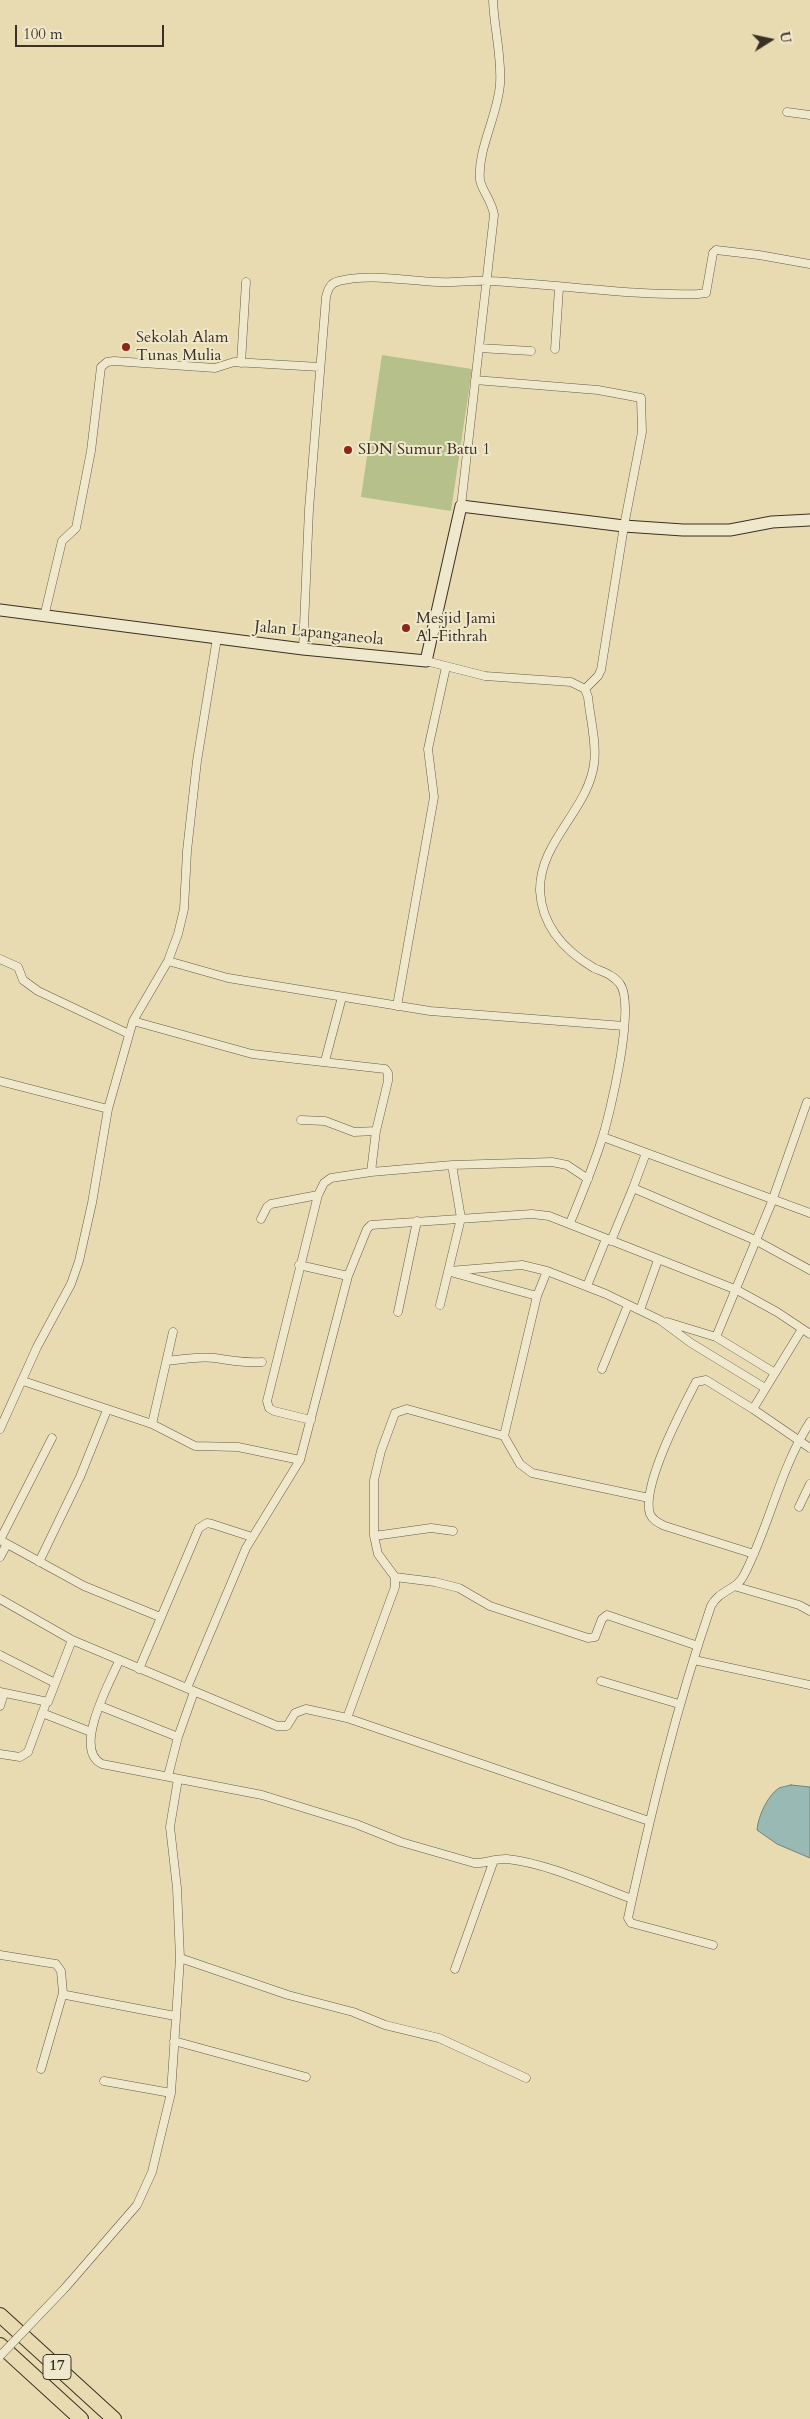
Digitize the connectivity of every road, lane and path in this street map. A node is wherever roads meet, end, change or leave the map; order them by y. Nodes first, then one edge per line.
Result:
1 (493, 0) edge
2 (787, 112) dead end
3 (810, 115) edge
4 (810, 264) edge
5 (488, 281) junction
6 (246, 282) dead end
7 (559, 288) junction
8 (478, 348) junction
9 (555, 349) dead end
10 (531, 350) dead end
11 (241, 363) junction
12 (320, 367) junction
13 (475, 380) junction
14 (461, 506) junction
15 (810, 520) edge
16 (624, 526) junction
17 (0, 610) edge
18 (44, 617) junction
19 (217, 638) junction
20 (303, 649) junction
21 (426, 661) junction
22 (446, 667) junction
23 (585, 689) junction
24 (0, 958) edge
25 (168, 961) junction
26 (342, 996) junction
27 (398, 1006) junction
28 (133, 1021) junction
29 (624, 1026) junction
30 (129, 1034) junction
31 (325, 1061) junction
32 (0, 1081) edge
33 (807, 1102) dead end
34 (108, 1109) junction
35 (301, 1120) dead end
36 (376, 1131) junction
37 (603, 1137) junction
38 (646, 1153) junction
39 (452, 1165) junction
40 (371, 1172) junction
41 (588, 1179) junction
42 (633, 1188) junction
43 (318, 1195) junction
44 (773, 1199) junction
45 (810, 1213) edge
46 (460, 1218) junction
47 (261, 1219) dead end
48 (417, 1221) junction
49 (570, 1223) junction
50 (609, 1240) junction
51 (755, 1240) junction
52 (658, 1260) junction
53 (300, 1266) junction
54 (810, 1270) edge
55 (547, 1271) junction
56 (449, 1272) junction
57 (348, 1276) junction
58 (587, 1286) junction
59 (737, 1290) junction
60 (537, 1296) junction
61 (440, 1305) dead end
62 (628, 1305) junction
63 (640, 1310) junction
64 (398, 1312) dead end
65 (660, 1320) junction
66 (802, 1329) junction
67 (173, 1332) dead end
68 (810, 1334) edge
69 (716, 1337) junction
70 (168, 1361) junction
71 (262, 1362) dead end
72 (602, 1369) dead end
73 (775, 1373) junction
74 (22, 1381) junction
75 (765, 1388) junction
76 (753, 1409) junction
77 (108, 1410) junction
78 (311, 1420) junction
79 (810, 1422) edge
80 (152, 1424) junction
81 (0, 1430) edge
82 (504, 1436) junction
83 (52, 1438) dead end
84 (799, 1440) junction
85 (810, 1448) edge
86 (300, 1460) junction
87 (810, 1484) edge
88 (649, 1498) junction
89 (799, 1507) dead end
90 (453, 1531) dead end
91 (374, 1536) junction
92 (252, 1538) junction
93 (2, 1542) edge
94 (754, 1554) junction
95 (0, 1557) edge
96 (39, 1562) junction
97 (395, 1577) junction
98 (734, 1586) junction
99 (0, 1599) edge
100 (810, 1611) edge
101 (160, 1617) junction
102 (72, 1640) junction
103 (698, 1646) junction
104 (0, 1655) edge
105 (694, 1660) junction
106 (119, 1661) junction
107 (140, 1669) junction
108 (600, 1681) dead end
109 (55, 1683) junction
110 (810, 1685) edge
111 (190, 1690) junction
112 (2, 1692) edge
113 (46, 1703) junction
114 (679, 1704) junction
115 (0, 1706) edge
116 (100, 1706) junction
117 (42, 1712) junction
118 (348, 1718) junction
119 (91, 1732) junction
120 (178, 1737) junction
121 (0, 1754) edge
122 (168, 1776) junction
123 (178, 1779) junction
124 (649, 1821) junction
125 (494, 1860) junction
126 (632, 1898) junction
127 (713, 1945) dead end
128 (0, 1955) edge
129 (180, 1958) junction
130 (456, 1969) dead end
131 (63, 1993) junction
132 (175, 2016) junction
133 (174, 2041) junction
134 (41, 2069) dead end
135 (306, 2076) dead end
136 (526, 2078) dead end
137 (104, 2081) dead end
138 (171, 2094) junction
139 (0, 2315) edge
140 (0, 2345) edge
141 (0, 2356) edge
142 (80, 2419) edge
143 (114, 2419) edge

1 - 5 street
2 - 3 street
4 - 7 street
5 - 7 street
5 - 8 street
5 - 12 street
6 - 11 street
7 - 9 street
8 - 10 street
8 - 13 street
11 - 12 street
11 - 18 street
12 - 20 street
13 - 14 street
13 - 16 street
14 - 16 street
14 - 21 street
15 - 16 street
16 - 23 street
17 - 18 street, Jalan Lapanganeola
18 - 19 street, Jalan Lapanganeola
19 - 20 street, Jalan Lapanganeola
19 - 25 street
20 - 21 street, Jalan Lapanganeola
21 - 22 street
22 - 23 street
22 - 27 street
23 - 29 street
24 - 30 street
25 - 26 street
25 - 28 street
26 - 27 street
26 - 31 street
27 - 29 street
28 - 30 street
28 - 31 street
29 - 37 street
30 - 34 street
31 - 36 street
32 - 34 street
33 - 44 street
34 - 74 street
35 - 36 street
36 - 40 street
37 - 38 street
37 - 41 street
38 - 42 street
38 - 44 street
39 - 40 street
39 - 41 street
39 - 46 street
40 - 43 street
41 - 49 street
42 - 50 street
42 - 51 street
43 - 47 street
43 - 53 street
44 - 45 street
44 - 51 street
46 - 48 street
46 - 49 street
46 - 56 street
48 - 57 street
48 - 64 street
49 - 50 street
50 - 52 street
50 - 58 street
51 - 54 street
51 - 59 street
52 - 59 street
52 - 63 street
53 - 57 street
53 - 78 street
55 - 56 street
55 - 58 street
55 - 60 street
56 - 60 street
56 - 61 street
57 - 78 street
58 - 62 street
59 - 66 street
59 - 69 street
60 - 82 street
62 - 63 street
62 - 72 street
63 - 65 street
65 - 69 street
65 - 75 street
66 - 68 street
66 - 73 street
67 - 70 street
69 - 73 street
70 - 71 street
70 - 80 street
73 - 75 street
74 - 77 street
74 - 81 street
75 - 76 street
76 - 84 street
76 - 88 street
77 - 80 street
77 - 96 street
78 - 86 street
79 - 84 street
80 - 86 street
82 - 88 street
82 - 91 street
83 - 93 street
84 - 85 street
84 - 94 street
86 - 92 street
87 - 89 street
88 - 94 street
90 - 91 street
91 - 97 street
92 - 101 street
92 - 111 street
93 - 95 street
93 - 96 street
94 - 98 street
96 - 101 street
97 - 103 street
97 - 118 street
98 - 100 street
98 - 103 street
99 - 102 street
101 - 107 street
102 - 106 street
102 - 109 street
103 - 105 street
104 - 109 street
105 - 110 street
105 - 114 street
106 - 107 street
106 - 116 street
107 - 111 street
108 - 114 street
109 - 113 street
111 - 118 street
111 - 120 street
112 - 113 street
112 - 115 street
113 - 117 street
114 - 124 street
116 - 119 street
116 - 120 street
117 - 119 street
117 - 121 street
118 - 124 street
119 - 122 street
120 - 122 street
122 - 123 street
123 - 125 street
123 - 129 street
124 - 126 street
125 - 126 street
125 - 130 street
126 - 127 street
128 - 131 street
129 - 132 street
129 - 136 street
131 - 132 street
131 - 134 street
132 - 133 street
133 - 135 street
133 - 138 street
137 - 138 street
138 - 141 street, bridge
139 - 143 highway, 17
140 - 142 highway, 17

